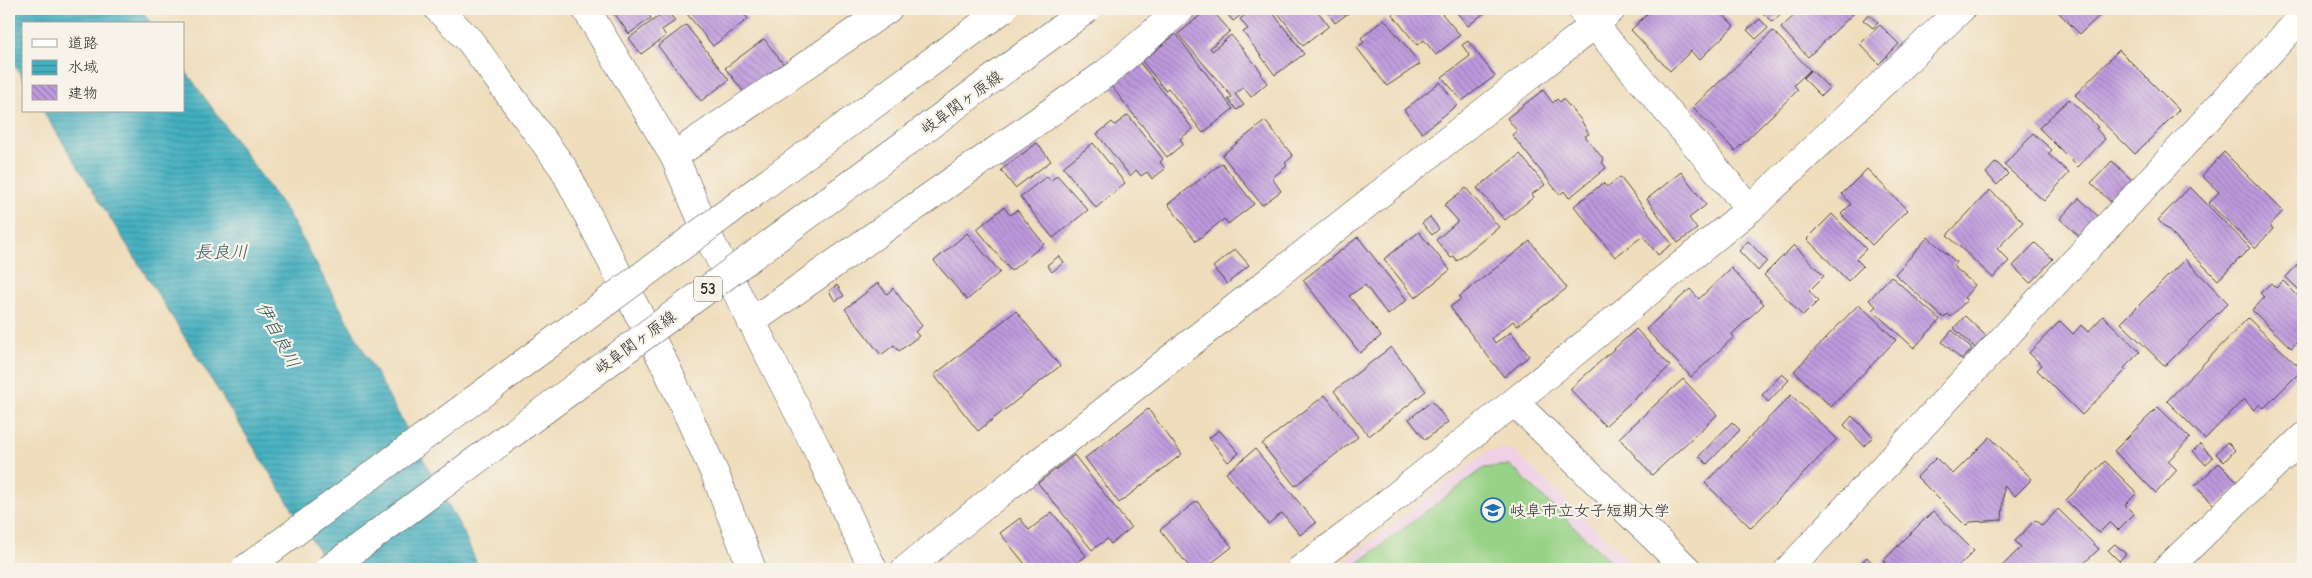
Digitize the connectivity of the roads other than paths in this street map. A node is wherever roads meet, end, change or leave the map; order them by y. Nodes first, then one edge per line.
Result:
1 (438, 9) edge
2 (586, 9) edge
3 (888, 9) edge
4 (1003, 9) edge
5 (1087, 9) edge
6 (1180, 9) edge
7 (1961, 9) edge
8 (1596, 14) edge
9 (2303, 16) edge
10 (674, 156) junction
11 (1750, 208) junction
12 (751, 322) junction
13 (1514, 402) junction
14 (2303, 437) edge
15 (245, 569) edge
16 (329, 569) edge
17 (752, 569) edge
18 (873, 569) edge
19 (906, 569) edge
20 (1301, 569) edge
21 (1687, 569) edge
22 (1789, 569) edge
23 (2167, 569) edge

1 - 17 street
2 - 10 street
3 - 10 street
4 - 15 street, bridge
5 - 16 street, 岐阜関ヶ原線 / 53, bridge
6 - 12 street
7 - 11 street
8 - 11 street
8 - 19 street
9 - 22 street
10 - 12 street
11 - 13 street
12 - 18 street
13 - 20 street
13 - 21 street
14 - 23 street

